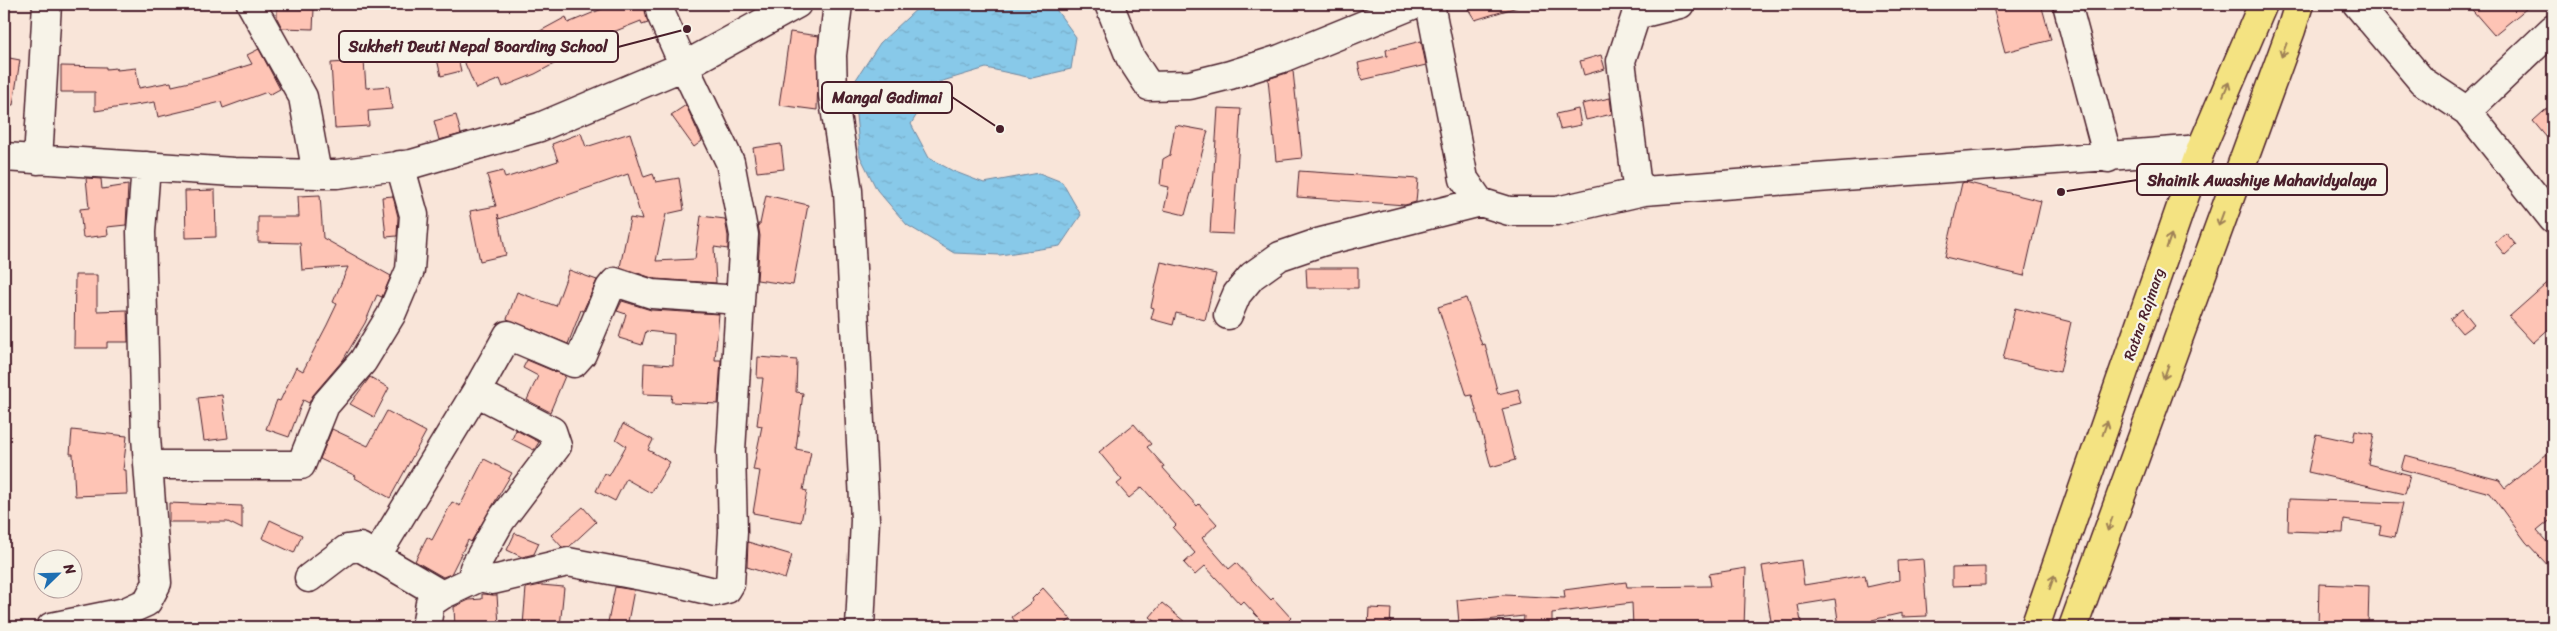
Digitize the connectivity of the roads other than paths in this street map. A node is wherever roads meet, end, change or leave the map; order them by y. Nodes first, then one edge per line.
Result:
1 (47, 4) edge
2 (252, 4) edge
3 (659, 4) edge
4 (797, 4) edge
5 (838, 4) edge
6 (1109, 4) edge
7 (1415, 4) edge
8 (1430, 4) edge
9 (1680, 4) edge
10 (2067, 4) edge
11 (2263, 4) edge
12 (2299, 4) edge
13 (2356, 4) edge
14 (2553, 29) edge
15 (684, 66) junction
16 (2467, 110) junction
17 (2201, 149) junction
18 (4, 158) edge
19 (2108, 158) junction
20 (38, 160) junction
21 (400, 165) junction
22 (146, 166) junction
23 (317, 174) junction
24 (1644, 191) junction
25 (1480, 202) junction
26 (2553, 219) edge
27 (740, 300) junction
28 (1228, 315) dead end
29 (476, 392) junction
30 (150, 465) junction
31 (377, 555) junction
32 (480, 577) junction
33 (309, 578) dead end
34 (442, 595) junction
35 (51, 627) edge
36 (426, 627) edge
37 (860, 627) edge
38 (2035, 627) edge
39 (2073, 627) edge

1 - 20 street
2 - 23 street
3 - 15 street
4 - 15 street
5 - 37 street
6 - 7 street
8 - 25 street
9 - 24 street
10 - 19 street
17 -> 11 main road, Ratna Rajmarg
12 -> 39 main road
13 - 16 street
14 - 16 street
15 - 21 street
15 - 27 street
16 - 26 street
17 - 19 street
38 -> 17 main road, Ratna Rajmarg
18 - 20 street
19 - 24 street
20 - 22 street
21 - 23 street
21 - 30 street
22 - 23 street
22 - 30 street
24 - 25 street
25 - 28 street
27 - 29 street
27 - 32 street
29 - 31 street
29 - 32 street
30 - 35 street
31 - 33 street
31 - 34 street
32 - 34 street
34 - 36 street

